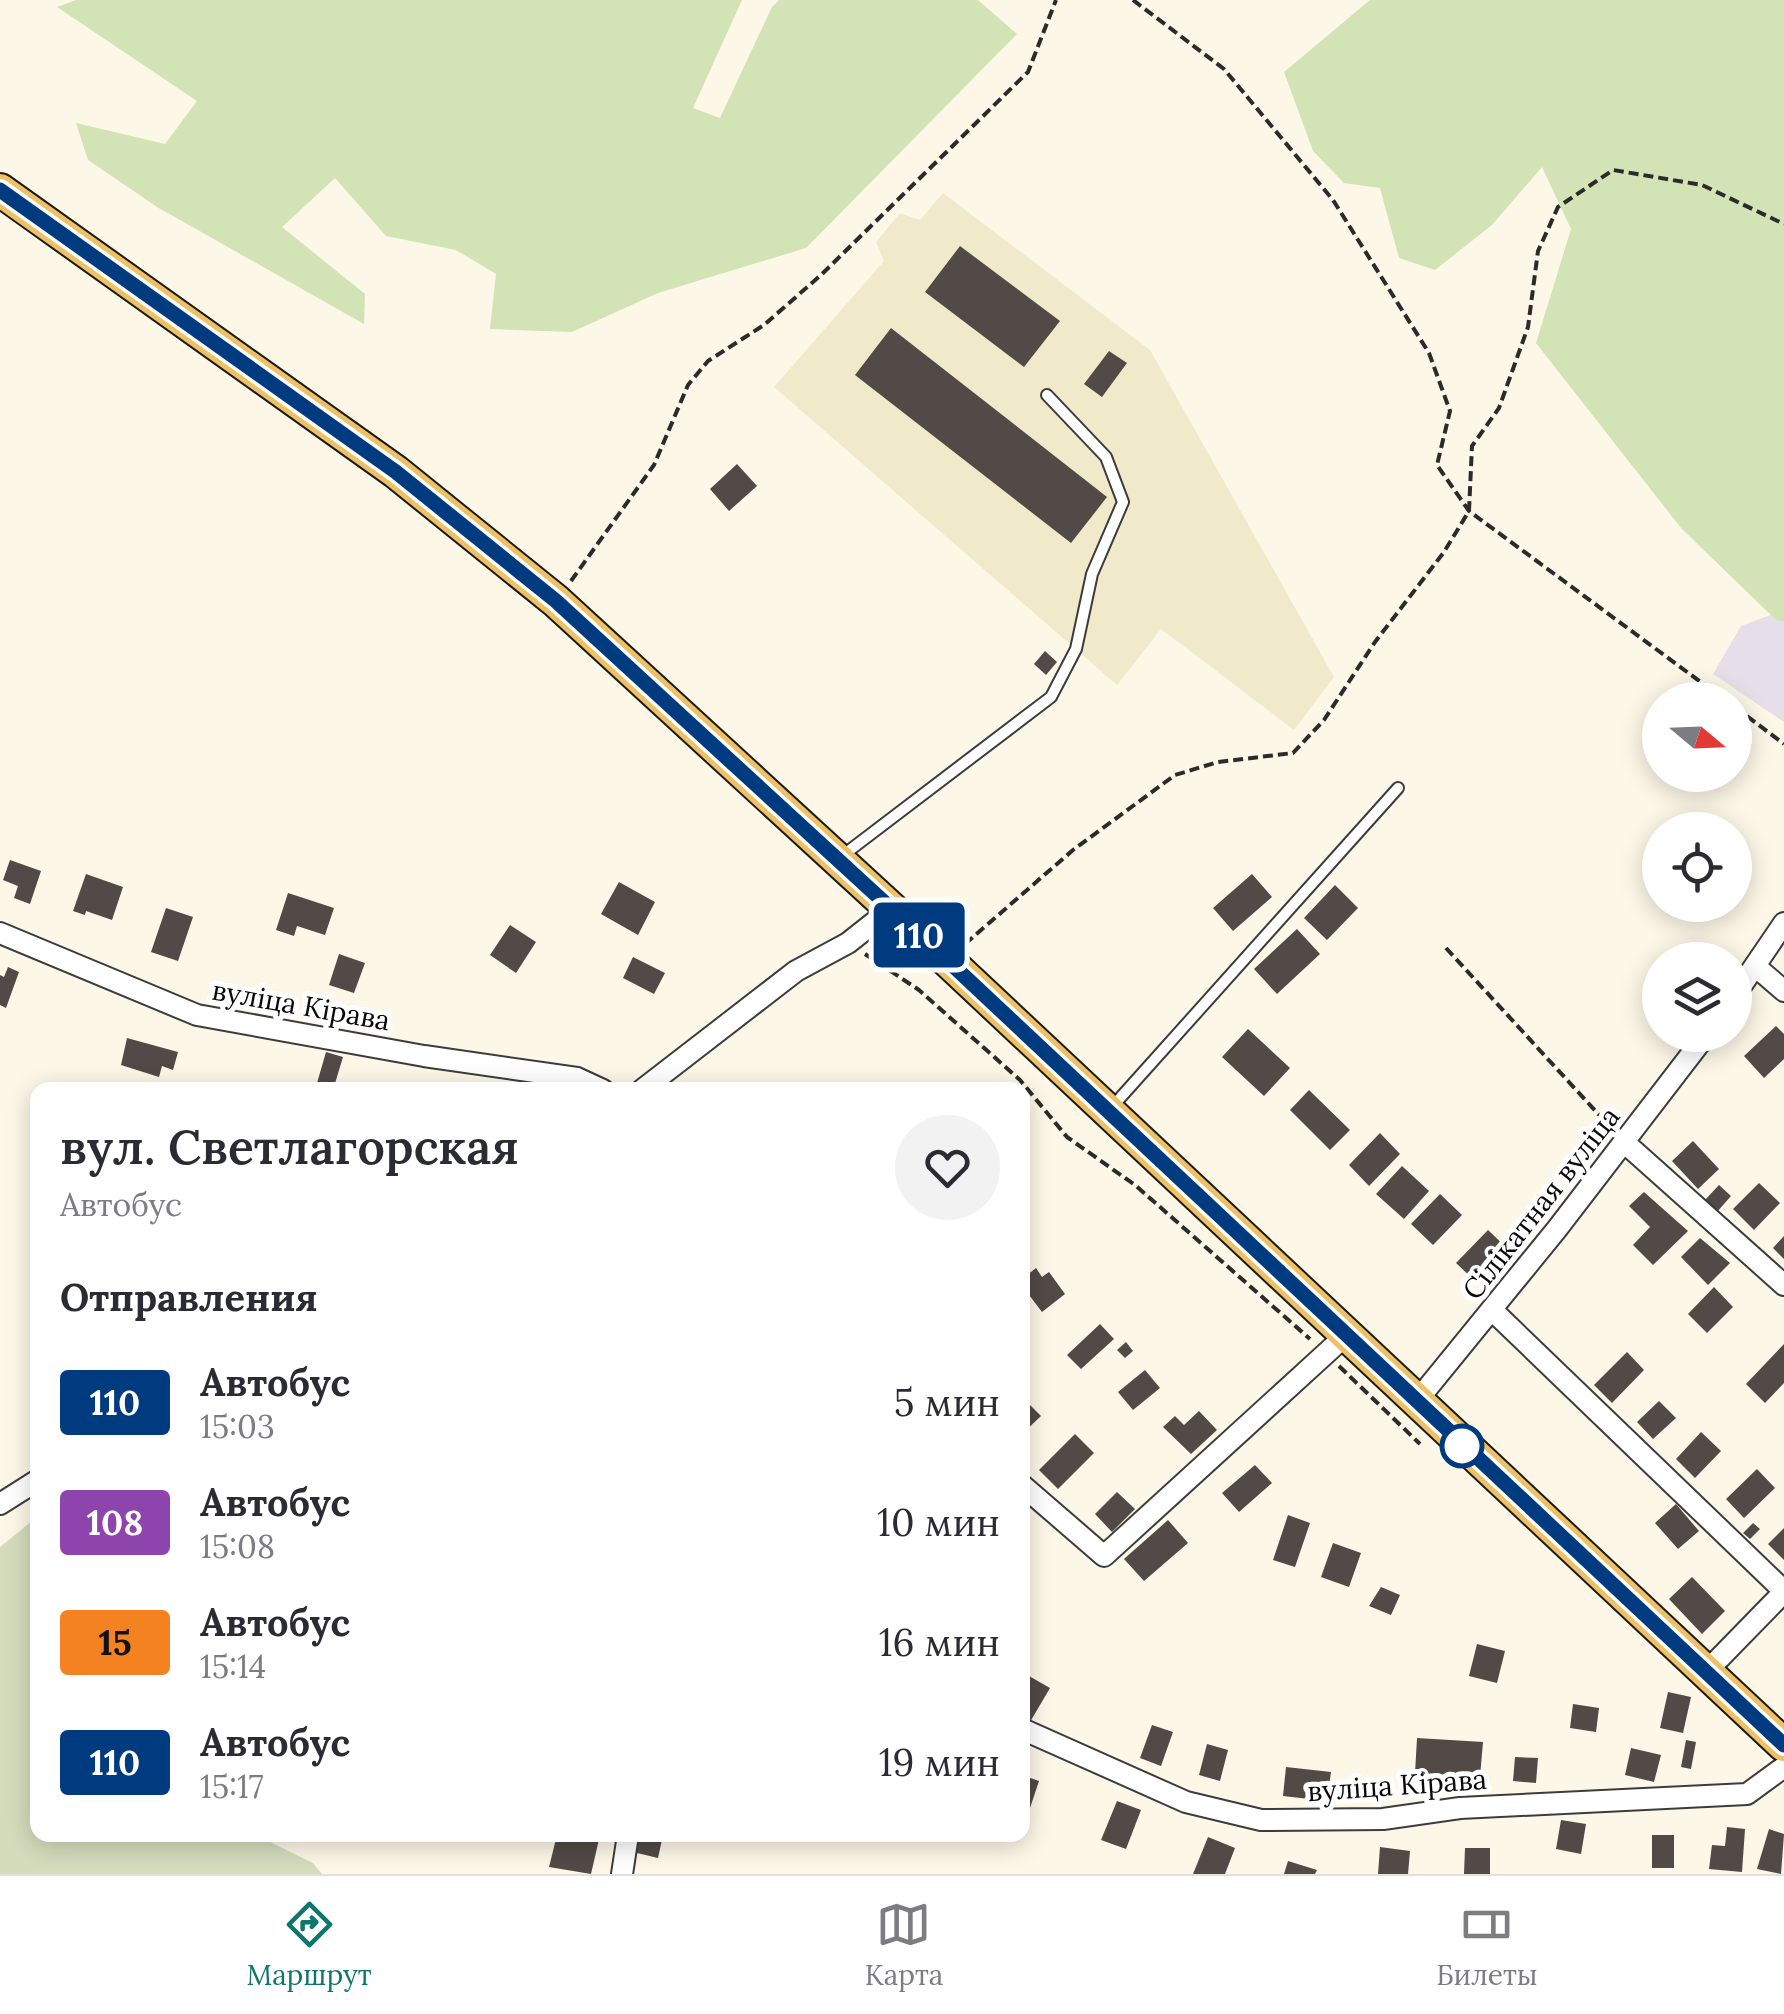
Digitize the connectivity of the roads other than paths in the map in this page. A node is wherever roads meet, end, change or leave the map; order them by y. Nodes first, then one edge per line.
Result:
1 (0, 190) edge
2 (1047, 395) dead end
3 (1398, 788) dead end
4 (838, 859) junction
5 (891, 909) junction
6 (1784, 923) edge
7 (0, 933) edge
8 (1756, 966) junction
9 (1752, 972) edge
10 (1784, 991) edge
11 (1693, 1052) edge
12 (586, 1082) edge
13 (652, 1082) edge
14 (1108, 1111) junction
15 (1625, 1142) junction
16 (1784, 1286) edge
17 (1492, 1310) junction
18 (1336, 1344) junction
19 (1416, 1402) junction
20 (30, 1485) edge
21 (1030, 1492) edge
22 (0, 1504) edge
23 (1784, 1592) edge
24 (1706, 1672) junction
25 (1030, 1733) edge
26 (1784, 1745) edge
27 (1784, 1767) edge
28 (627, 1842) edge
29 (622, 1874) edge

1 - 4 main road
2 - 4 lane
3 - 14 lane
4 - 5 main road
5 - 13 street
5 - 14 main road
6 - 8 street
7 - 12 street, вуліца Кірава
8 - 9 street
8 - 10 street
11 - 15 street, Сілікатная вуліца
14 - 18 main road
15 - 16 street
15 - 17 street, Сілікатная вуліца
17 - 19 street, Сілікатная вуліца
17 - 23 street
18 - 19 main road
18 - 21 street
19 - 24 main road
20 - 22 street
23 - 24 street
24 - 26 main road
25 - 27 street, вуліца Кірава
28 - 29 street

